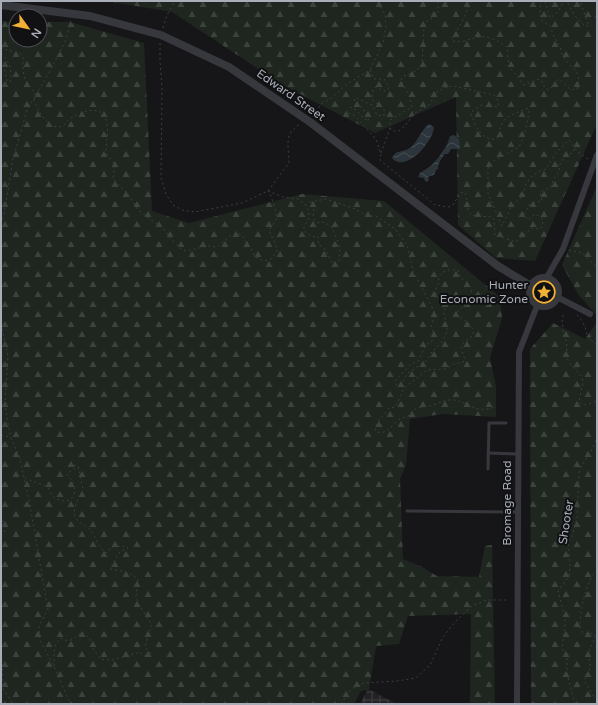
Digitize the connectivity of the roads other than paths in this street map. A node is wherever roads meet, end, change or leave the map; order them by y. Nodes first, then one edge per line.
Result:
1 (1, 5) edge
2 (597, 155) edge
3 (547, 277) junction
4 (531, 286) junction
5 (559, 298) junction
6 (537, 306) junction
7 (590, 314) dead end
8 (506, 423) dead end
9 (488, 453) junction
10 (518, 454) junction
11 (488, 469) dead end
12 (407, 511) dead end
13 (518, 512) junction
14 (517, 704) edge

1 - 4 street, Edward Street
2 - 3 street
3 - 4 street
3 - 5 street
4 - 6 street
5 - 6 street
5 - 7 street
6 - 10 street, Bromage Road
8 - 9 lane
9 - 10 lane
9 - 11 lane
10 - 13 street, Bromage Road
12 - 13 lane
13 - 14 street, Bromage Road

